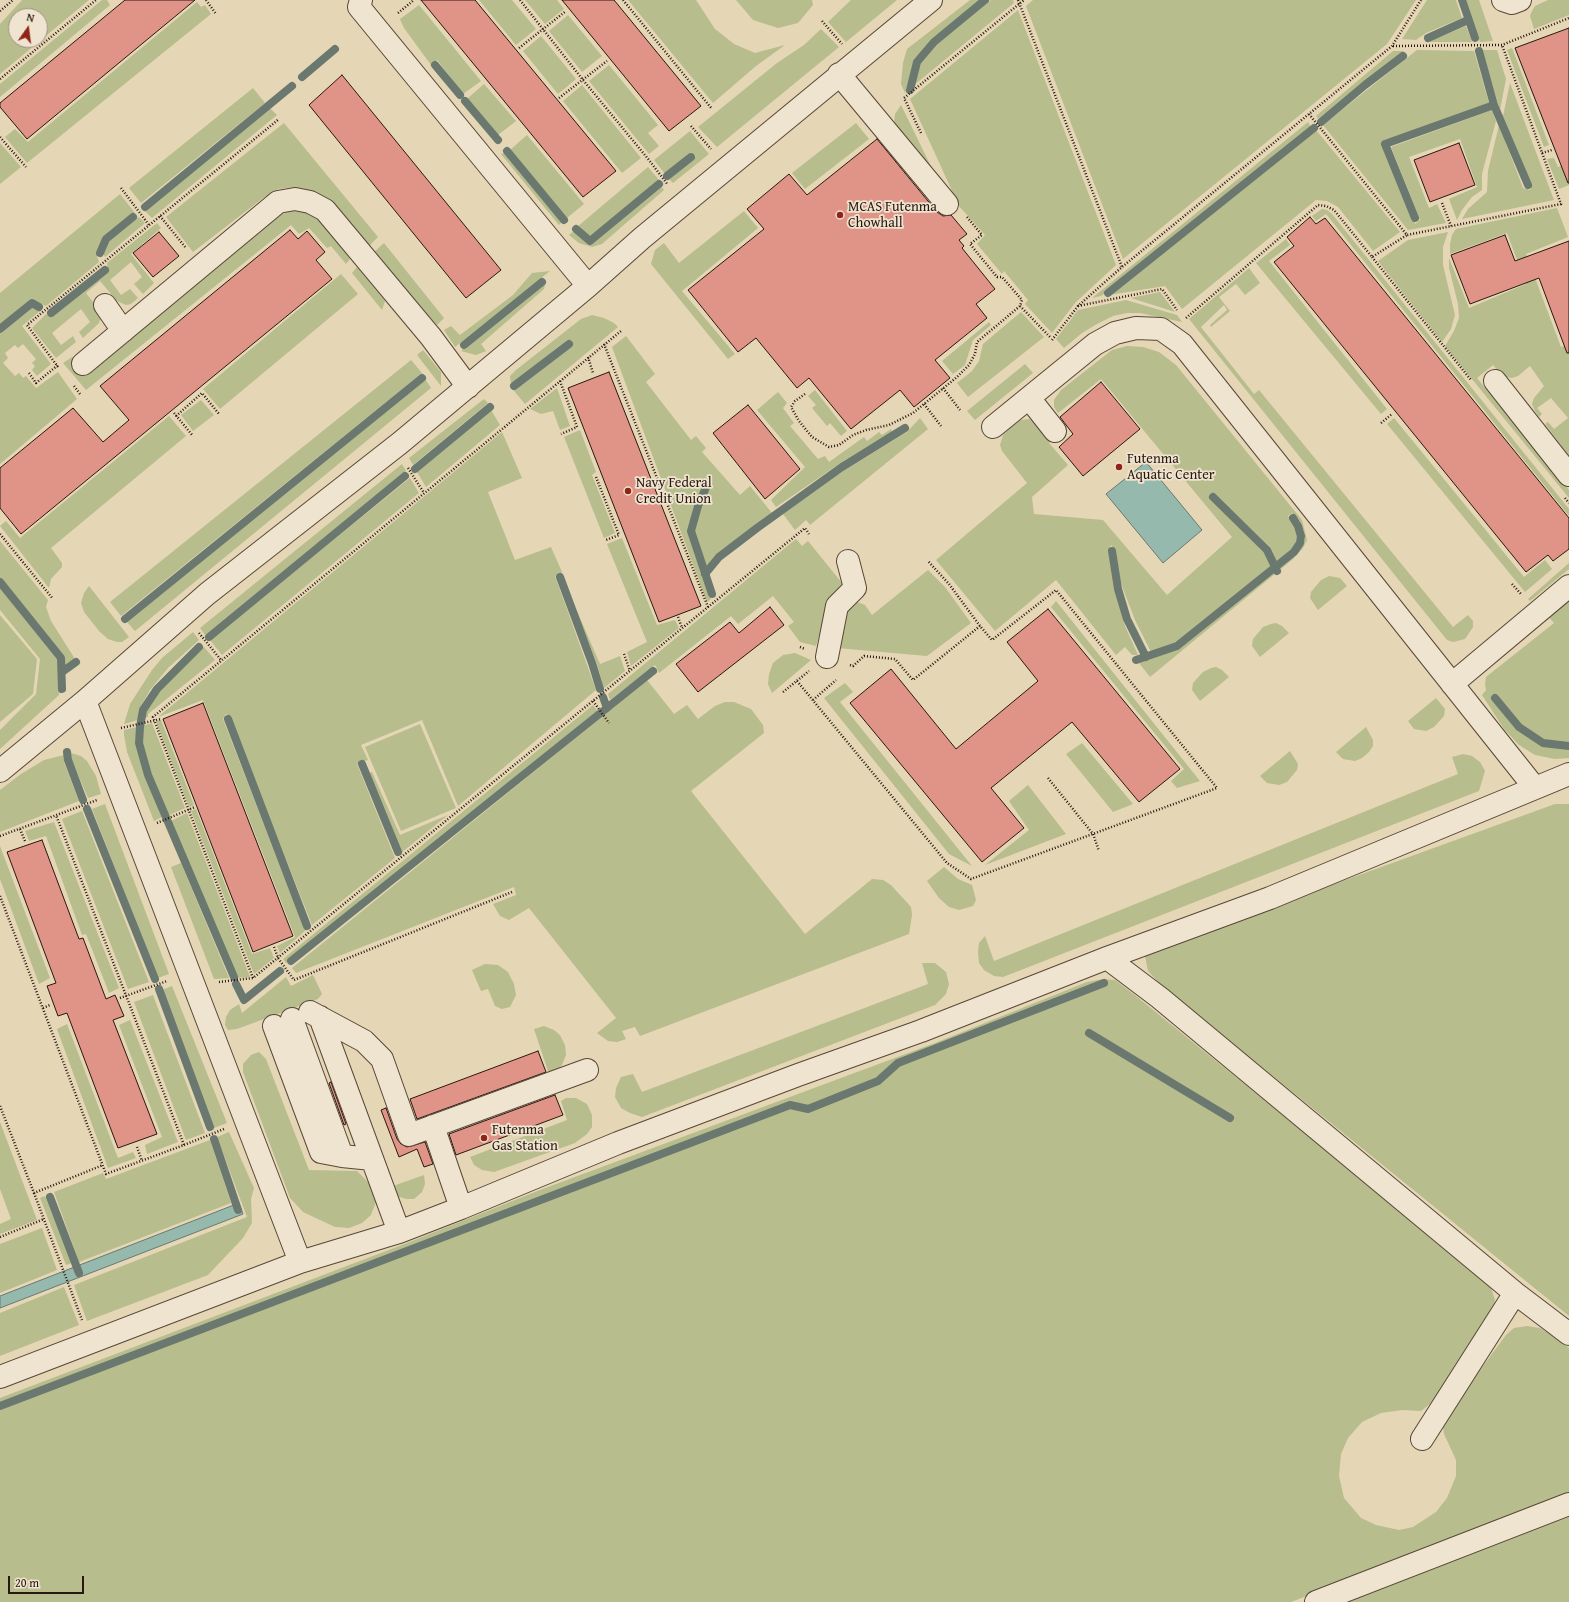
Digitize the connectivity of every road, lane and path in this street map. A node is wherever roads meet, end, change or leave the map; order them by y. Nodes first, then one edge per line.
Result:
1 (12, 0) edge
2 (96, 0) edge
3 (206, 0) edge
4 (414, 0) edge
5 (520, 0) edge
6 (623, 0) edge
7 (931, 0) edge
8 (1018, 0) edge
9 (1024, 0) edge
10 (1422, 0) edge
11 (1503, 0) edge
12 (1520, 0) edge
13 (358, 2) edge
14 (1020, 4) junction
15 (0, 11) edge
16 (566, 11) dead end
17 (398, 13) dead end
18 (216, 14) dead end
19 (1569, 18) edge
20 (822, 21) dead end
21 (543, 30) junction
22 (842, 44) dead end
23 (1502, 45) junction
24 (1392, 46) junction
25 (519, 48) dead end
26 (607, 61) dead end
27 (839, 74) junction
28 (0, 79) edge
29 (583, 80) junction
30 (559, 98) dead end
31 (712, 109) dead end
32 (1309, 114) junction
33 (279, 119) dead end
34 (691, 126) dead end
35 (0, 137) edge
36 (924, 140) dead end
37 (1552, 150) dead end
38 (1542, 153) junction
39 (715, 155) dead end
40 (26, 167) dead end
41 (669, 186) dead end
42 (121, 188) dead end
43 (1442, 203) dead end
44 (956, 209) joint
45 (160, 216) junction
46 (149, 225) junction
47 (1451, 226) junction
48 (1407, 235) junction
49 (188, 251) dead end
50 (1122, 267) junction
51 (588, 286) junction
52 (105, 305) dead end
53 (1020, 306) junction
54 (1078, 306) junction
55 (1180, 314) dead end
56 (1184, 320) dead end
57 (123, 331) junction
58 (621, 331) dead end
59 (1050, 337) dead end
60 (1052, 340) dead end
61 (604, 344) junction
62 (588, 357) junction
63 (83, 364) dead end
64 (62, 371) dead end
65 (593, 373) dead end
66 (560, 381) junction
67 (1495, 381) dead end
68 (71, 383) dead end
69 (468, 387) junction
70 (943, 388) junction
71 (80, 394) dead end
72 (805, 394) dead end
73 (1029, 398) junction
74 (924, 404) junction
75 (960, 410) dead end
76 (219, 414) dead end
77 (1392, 414) dead end
78 (1381, 423) dead end
79 (941, 426) dead end
80 (993, 427) dead end
81 (1055, 431) dead end
82 (562, 434) dead end
83 (193, 436) dead end
84 (407, 466) dead end
85 (1569, 475) edge
86 (596, 477) dead end
87 (424, 493) junction
88 (0, 534) edge
89 (809, 534) dead end
90 (606, 540) dead end
91 (848, 561) dead end
92 (928, 561) dead end
93 (1569, 586) edge
94 (53, 599) dead end
95 (708, 607) junction
96 (678, 617) dead end
97 (980, 626) junction
98 (195, 628) dead end
99 (682, 628) junction
100 (624, 654) dead end
101 (827, 657) junction
102 (221, 660) junction
103 (853, 666) junction
104 (630, 671) junction
105 (847, 671) dead end
106 (842, 676) dead end
107 (797, 681) junction
108 (1452, 684) junction
109 (783, 692) dead end
110 (813, 700) junction
111 (85, 701) junction
112 (594, 702) junction
113 (161, 719) dead end
114 (154, 720) junction
115 (609, 722) dead end
116 (121, 728) dead end
117 (0, 770) edge
118 (1569, 774) edge
119 (1048, 778) dead end
120 (1535, 788) junction
121 (100, 798) dead end
122 (195, 807) dead end
123 (188, 810) junction
124 (56, 815) junction
125 (163, 821) dead end
126 (20, 828) junction
127 (1093, 834) junction
128 (0, 836) edge
129 (25, 841) dead end
130 (1099, 851) dead end
131 (512, 892) dead end
132 (0, 896) edge
133 (274, 947) dead end
134 (278, 958) junction
135 (1107, 958) junction
136 (253, 978) junction
137 (169, 980) dead end
138 (213, 983) dead end
139 (127, 996) junction
140 (120, 998) dead end
141 (50, 1005) dead end
142 (43, 1008) junction
143 (299, 1018) junction
144 (587, 1070) dead end
145 (0, 1106) edge
146 (433, 1126) junction
147 (228, 1128) dead end
148 (184, 1145) junction
149 (137, 1147) dead end
150 (372, 1160) junction
151 (142, 1161) junction
152 (103, 1165) junction
153 (34, 1193) junction
154 (460, 1208) junction
155 (44, 1220) junction
156 (399, 1232) junction
157 (0, 1237) edge
158 (300, 1262) junction
159 (1515, 1293) junction
160 (85, 1326) dead end
161 (1569, 1334) edge
162 (0, 1377) edge
163 (1422, 1439) dead end
164 (1569, 1504) edge
165 (1316, 1602) edge

1 - 15 path
2 - 28 path
3 - 18 path
4 - 17 path
5 - 21 path
6 - 31 path
7 - 27 lane
8 - 14 path
9 - 14 path
10 - 24 path
11 - 12 lane
13 - 51 lane
14 - 36 path
14 - 50 path
16 - 21 path
19 - 23 path
20 - 22 path
21 - 25 path
21 - 29 path
23 - 24 path
23 - 38 path
24 - 32 path
26 - 29 path
27 - 44 lane
27 - 51 lane
29 - 30 path
29 - 41 path
32 - 48 path
32 - 50 path
33 - 45 path
34 - 39 path
35 - 40 path
37 - 38 path
38 - 47 path
42 - 46 path
43 - 47 path
44 - 53 path
45 - 46 path
45 - 49 path
46 - 64 path
47 - 48 path
48 - 56 path
50 - 54 path
51 - 69 lane
52 - 57 lane
53 - 59 path
53 - 70 path
54 - 55 path
54 - 60 path
57 - 63 lane
57 - 69 lane
58 - 61 path
61 - 62 path
61 - 95 path
62 - 65 path
62 - 66 path
66 - 82 path
66 - 87 path
67 - 85 lane
68 - 71 path
69 - 111 lane
70 - 74 path
70 - 75 path
72 - 74 path
73 - 80 lane
73 - 81 lane
73 - 108 lane
74 - 79 path
76 - 83 path
77 - 78 path
84 - 87 path
86 - 90 path
87 - 102 path
88 - 94 path
89 - 95 path
91 - 101 lane
92 - 97 path
93 - 108 lane
95 - 99 path
96 - 99 path
97 - 103 path
97 - 127 path
98 - 102 path
99 - 104 path
100 - 104 path
101 - 103 path
101 - 107 path
102 - 114 path
103 - 105 path
104 - 112 path
106 - 110 path
107 - 109 path
107 - 110 path
108 - 120 lane
110 - 127 path
111 - 117 lane
111 - 158 lane
112 - 115 path
112 - 134 path
113 - 114 path
114 - 116 path
114 - 123 path
118 - 120 lane
119 - 127 path
120 - 135 lane
121 - 124 path
122 - 123 path
123 - 125 path
123 - 136 path
124 - 126 path
124 - 139 path
126 - 128 path
126 - 129 path
127 - 130 path
131 - 134 path
132 - 142 path
133 - 134 path
134 - 136 path
135 - 154 lane
135 - 159 lane
136 - 138 path
137 - 139 path
139 - 140 path
139 - 148 path
141 - 142 path
142 - 152 path
143 - 146 lane
143 - 150 lane
143 - 150 lane
144 - 146 lane
145 - 153 path
146 - 154 lane
147 - 148 path
148 - 151 path
149 - 151 path
150 - 156 lane
151 - 152 path
152 - 153 path
153 - 155 path
154 - 156 lane
155 - 157 path
155 - 160 path
156 - 158 lane
158 - 162 lane
159 - 161 lane
159 - 163 lane
164 - 165 lane

